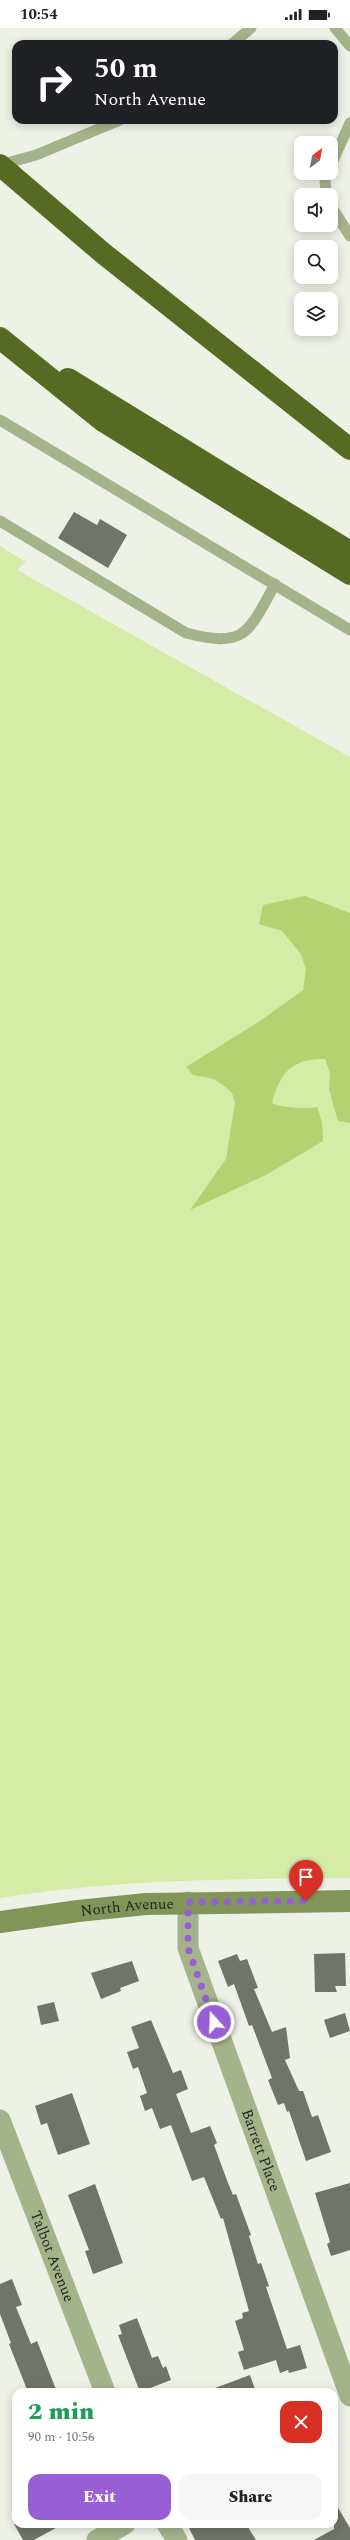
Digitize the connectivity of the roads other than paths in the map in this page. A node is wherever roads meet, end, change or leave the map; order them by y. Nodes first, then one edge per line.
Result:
1 (251, 28) edge
2 (335, 28) edge
3 (237, 40) edge
4 (350, 46) edge
5 (350, 123) edge
6 (110, 124) edge
7 (338, 150) edge
8 (4, 169) edge
9 (338, 217) edge
10 (350, 236) edge
11 (0, 338) edge
12 (0, 420) edge
13 (350, 430) edge
14 (350, 449) edge
15 (0, 520) edge
16 (350, 552) edge
17 (350, 574) edge
18 (275, 584) junction
19 (350, 630) edge
20 (350, 1901) edge
21 (188, 1902) junction
22 (0, 1922) edge
23 (0, 2120) edge
24 (343, 2386) edge
25 (103, 2388) edge
26 (118, 2528) edge
27 (170, 2528) edge
28 (97, 2540) edge
29 (177, 2540) edge

1 - 3 lane
2 - 4 lane
5 - 7 lane
6 - 8 lane
8 - 13 highway
8 - 14 highway
9 - 10 lane
11 - 16 highway
11 - 17 highway
12 - 18 lane
15 - 18 lane
18 - 19 lane
20 - 21 main road, North Avenue
21 - 22 main road, North Avenue
21 - 24 street, Barrett Place
23 - 25 street, Talbot Avenue
26 - 28 street
27 - 29 street

